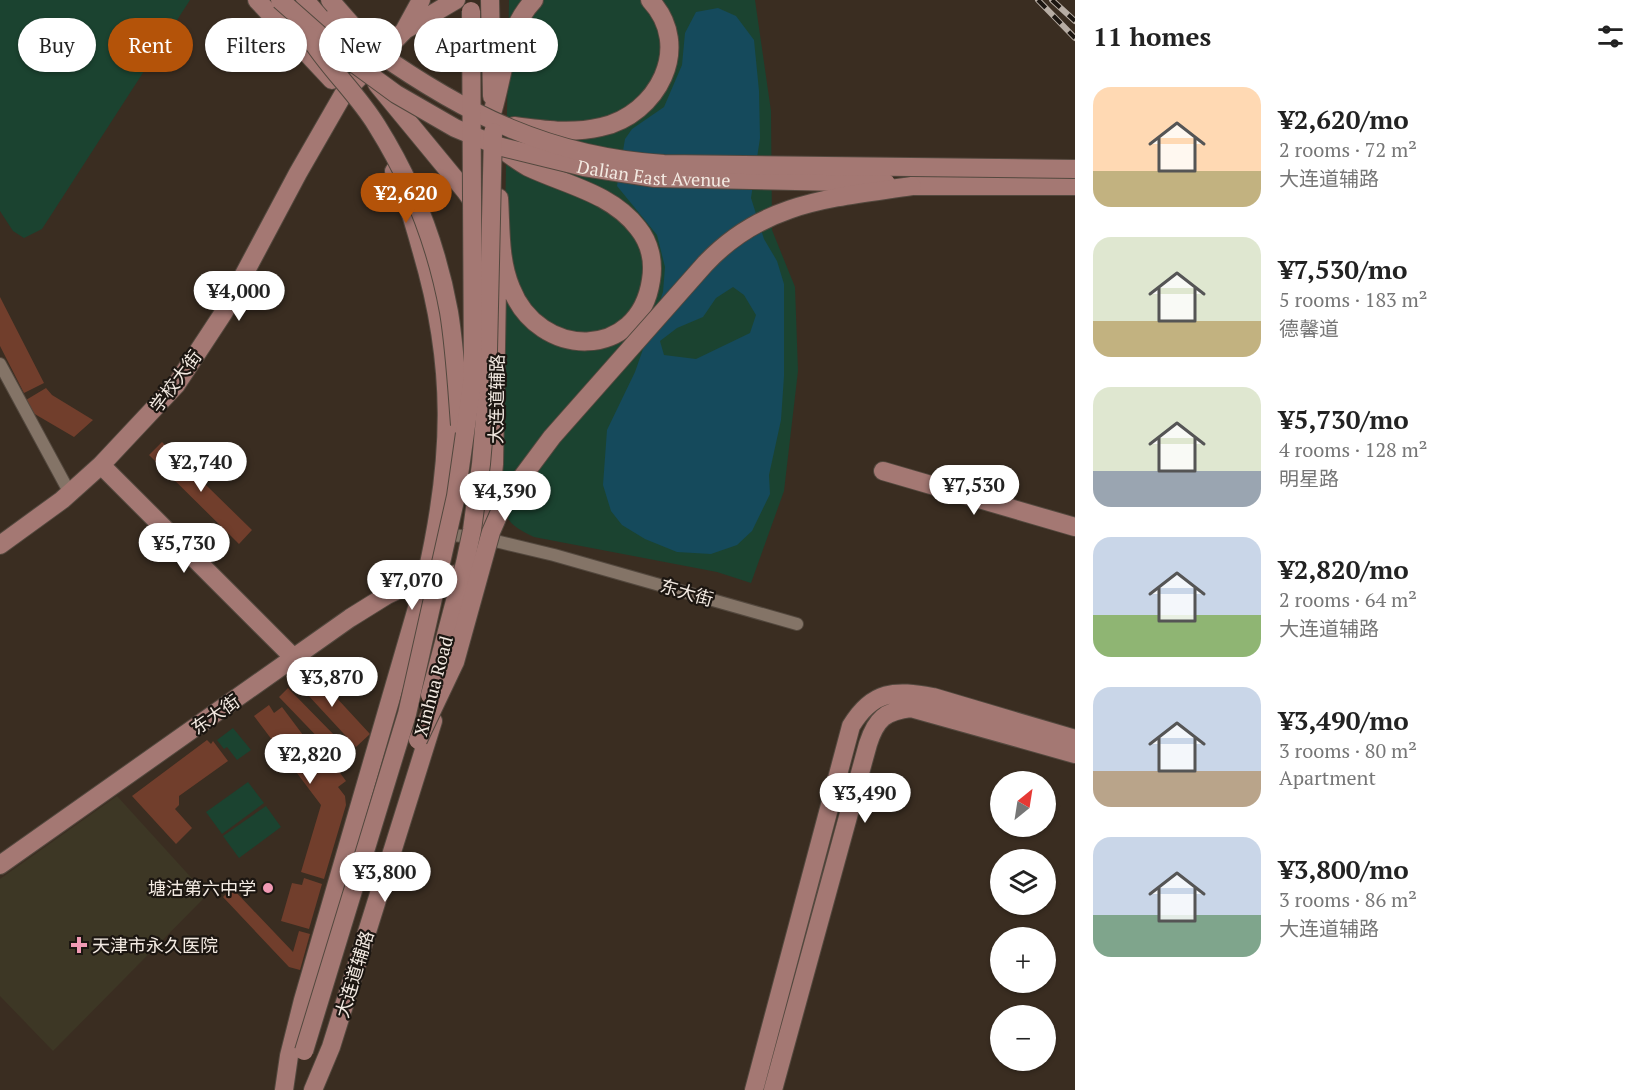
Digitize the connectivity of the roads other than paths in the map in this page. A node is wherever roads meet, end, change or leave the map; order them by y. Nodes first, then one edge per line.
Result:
1 (257, 0) edge
2 (280, 0) edge
3 (305, 0) edge
4 (310, 0) edge
5 (330, 0) edge
6 (421, 0) edge
7 (456, 0) edge
8 (490, 0) edge
9 (534, 0) edge
10 (650, 0) edge
11 (471, 4) edge
12 (298, 18) edge
13 (320, 18) edge
14 (331, 18) edge
15 (346, 18) edge
16 (307, 25) edge
17 (404, 31) joint
18 (307, 32) edge
19 (402, 68) edge
20 (363, 72) edge
21 (367, 72) edge
22 (344, 93) junction
23 (498, 117) junction
24 (495, 153) junction
25 (1075, 169) edge
26 (912, 186) junction
27 (1075, 186) edge
28 (0, 364) edge
29 (462, 453) junction
30 (101, 465) junction
31 (883, 471) dead end
32 (73, 490) junction
33 (1075, 527) edge
34 (436, 533) junction
35 (483, 538) junction
36 (0, 545) edge
37 (473, 573) junction
38 (426, 577) junction
39 (797, 624) dead end
40 (294, 658) junction
41 (1075, 739) edge
42 (418, 740) junction
43 (1075, 754) edge
44 (0, 865) edge
45 (311, 1053) junction
46 (284, 1090) edge
47 (289, 1090) edge
48 (311, 1090) edge
49 (754, 1090) edge
50 (773, 1090) edge

1 - 22 main road
2 - 12 main road, Dalian East Avenue, bridge
3 - 13 main road, 大连道辅路
4 - 14 main road, Dalian East Avenue
5 - 15 main road
6 - 17 main road
7 - 17 main road
8 - 23 main road
9 - 23 main road
10 - 23 main road
11 - 29 main road, Xinhua Road, bridge
16 - 24 main road, Dalian East Avenue, bridge
18 - 29 main road, bridge
19 - 23 main road, Dalian East Avenue, bridge
20 - 22 main road, 学校大街
21 - 35 main road, 大连道辅路
22 - 30 main road, 学校大街
22 - 34 main road
23 - 24 main road, bridge
23 - 25 main road, Dalian East Avenue, bridge
24 - 24 main road, bridge
24 - 26 main road, Dalian East Avenue, bridge
24 - 42 main road, Xinhua Road, bridge
26 - 27 main road, Dalian East Avenue
26 - 42 main road, bridge
28 - 32 street
29 - 45 main road, Xinhua Road, bridge
30 - 32 main road, 学校大街
30 - 40 main road
31 - 33 main road
32 - 36 main road, 学校大街
34 - 35 street, 东大街
34 - 38 main road
35 - 37 main road, 大连道辅路
35 - 39 street, 东大街
37 - 38 main road, 东大街
37 - 48 main road, 大连道辅路
38 - 40 main road, 东大街
38 - 46 main road
40 - 44 main road, 东大街
41 - 49 main road
42 - 45 main road, Xinhua Road
43 - 50 main road
45 - 47 main road, Xinhua Road
45 - 48 main road, Xinhua Road

